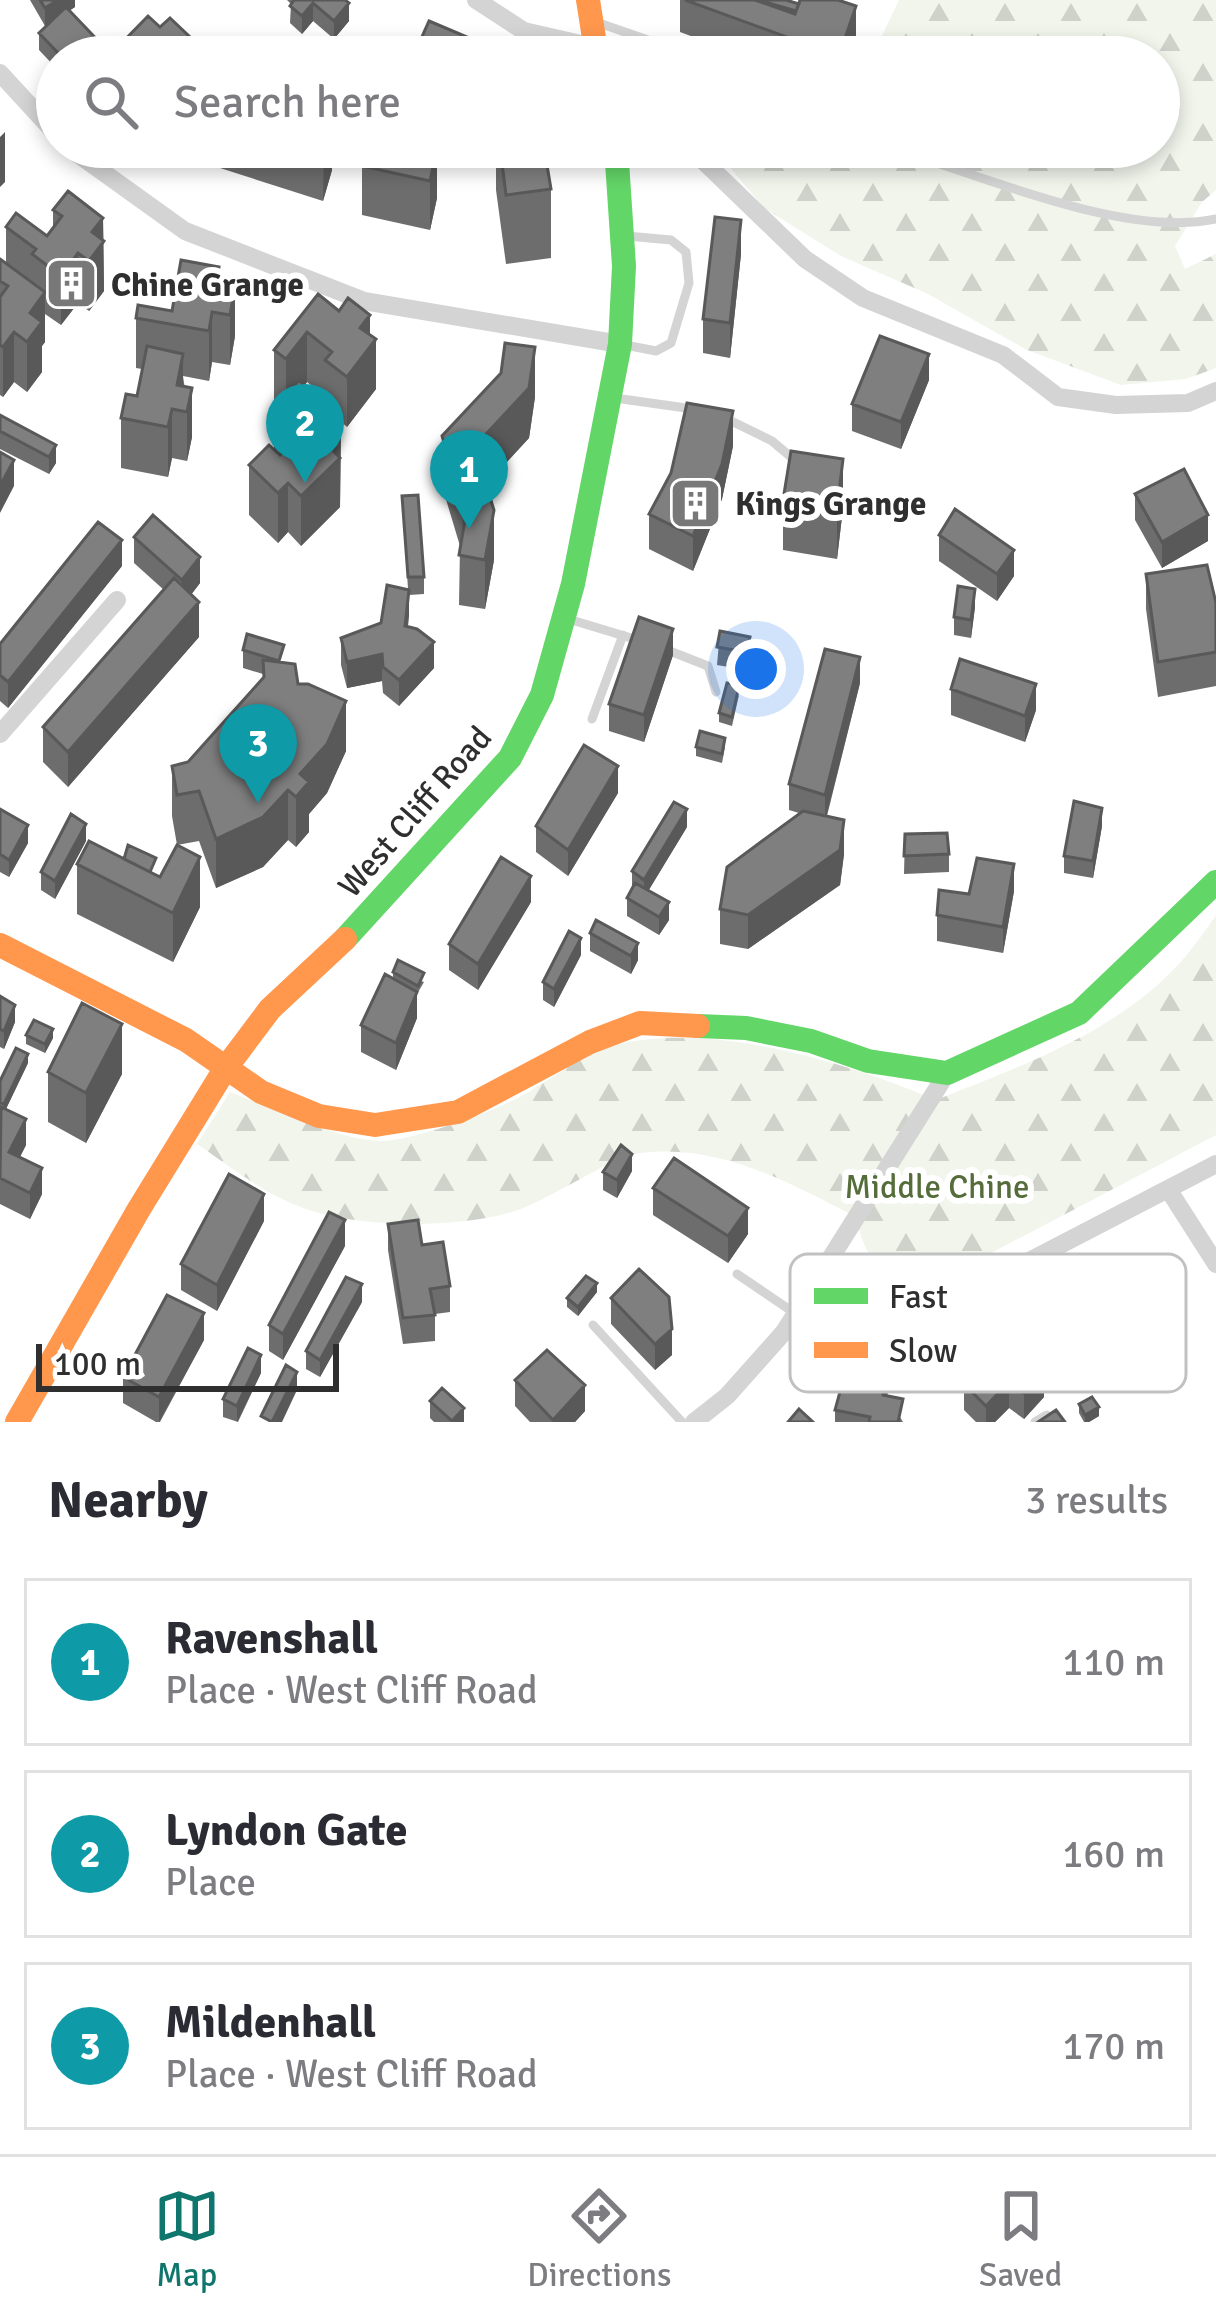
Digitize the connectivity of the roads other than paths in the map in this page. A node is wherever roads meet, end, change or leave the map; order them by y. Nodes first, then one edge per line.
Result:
1 (476, 0) edge
2 (589, 10) edge
3 (541, 36) edge
4 (649, 36) edge
5 (0, 73) edge
6 (36, 112) edge
7 (97, 168) edge
8 (617, 168) edge
9 (711, 168) edge
10 (949, 168) edge
11 (1216, 219) edge
12 (622, 235) junction
13 (620, 344) junction
14 (1216, 391) edge
15 (611, 397) junction
16 (806, 471) edge
17 (117, 600) dead end
18 (565, 618) junction
19 (622, 635) junction
20 (716, 692) dead end
21 (592, 719) dead end
22 (0, 734) edge
23 (1216, 882) edge
24 (0, 946) edge
25 (225, 1069) junction
26 (946, 1073) junction
27 (1216, 1164) edge
28 (1168, 1190) junction
29 (834, 1254) edge
30 (1043, 1254) edge
31 (1216, 1264) edge
32 (737, 1274) dead end
33 (790, 1310) edge
34 (790, 1321) edge
35 (593, 1325) dead end
36 (1047, 1415) edge
37 (16, 1422) edge
38 (682, 1422) edge
39 (694, 1422) edge
40 (1035, 1422) edge

1 - 3 street
2 - 4 lane
5 - 6 street
7 - 13 street
8 - 12 street, West Cliff Road
9 - 14 street
10 - 11 lane
12 - 13 street, West Cliff Road
12 - 13 lane
13 - 15 street, West Cliff Road
15 - 16 lane
15 - 18 street, West Cliff Road
17 - 22 street
18 - 19 lane
18 - 25 street, West Cliff Road
19 - 20 lane
19 - 21 lane
23 - 26 street
24 - 25 street
25 - 26 street
25 - 37 street, West Cliff Road
26 - 29 street
27 - 28 street
28 - 30 street
28 - 31 street
32 - 33 lane
34 - 39 street
35 - 38 lane
36 - 40 lane

